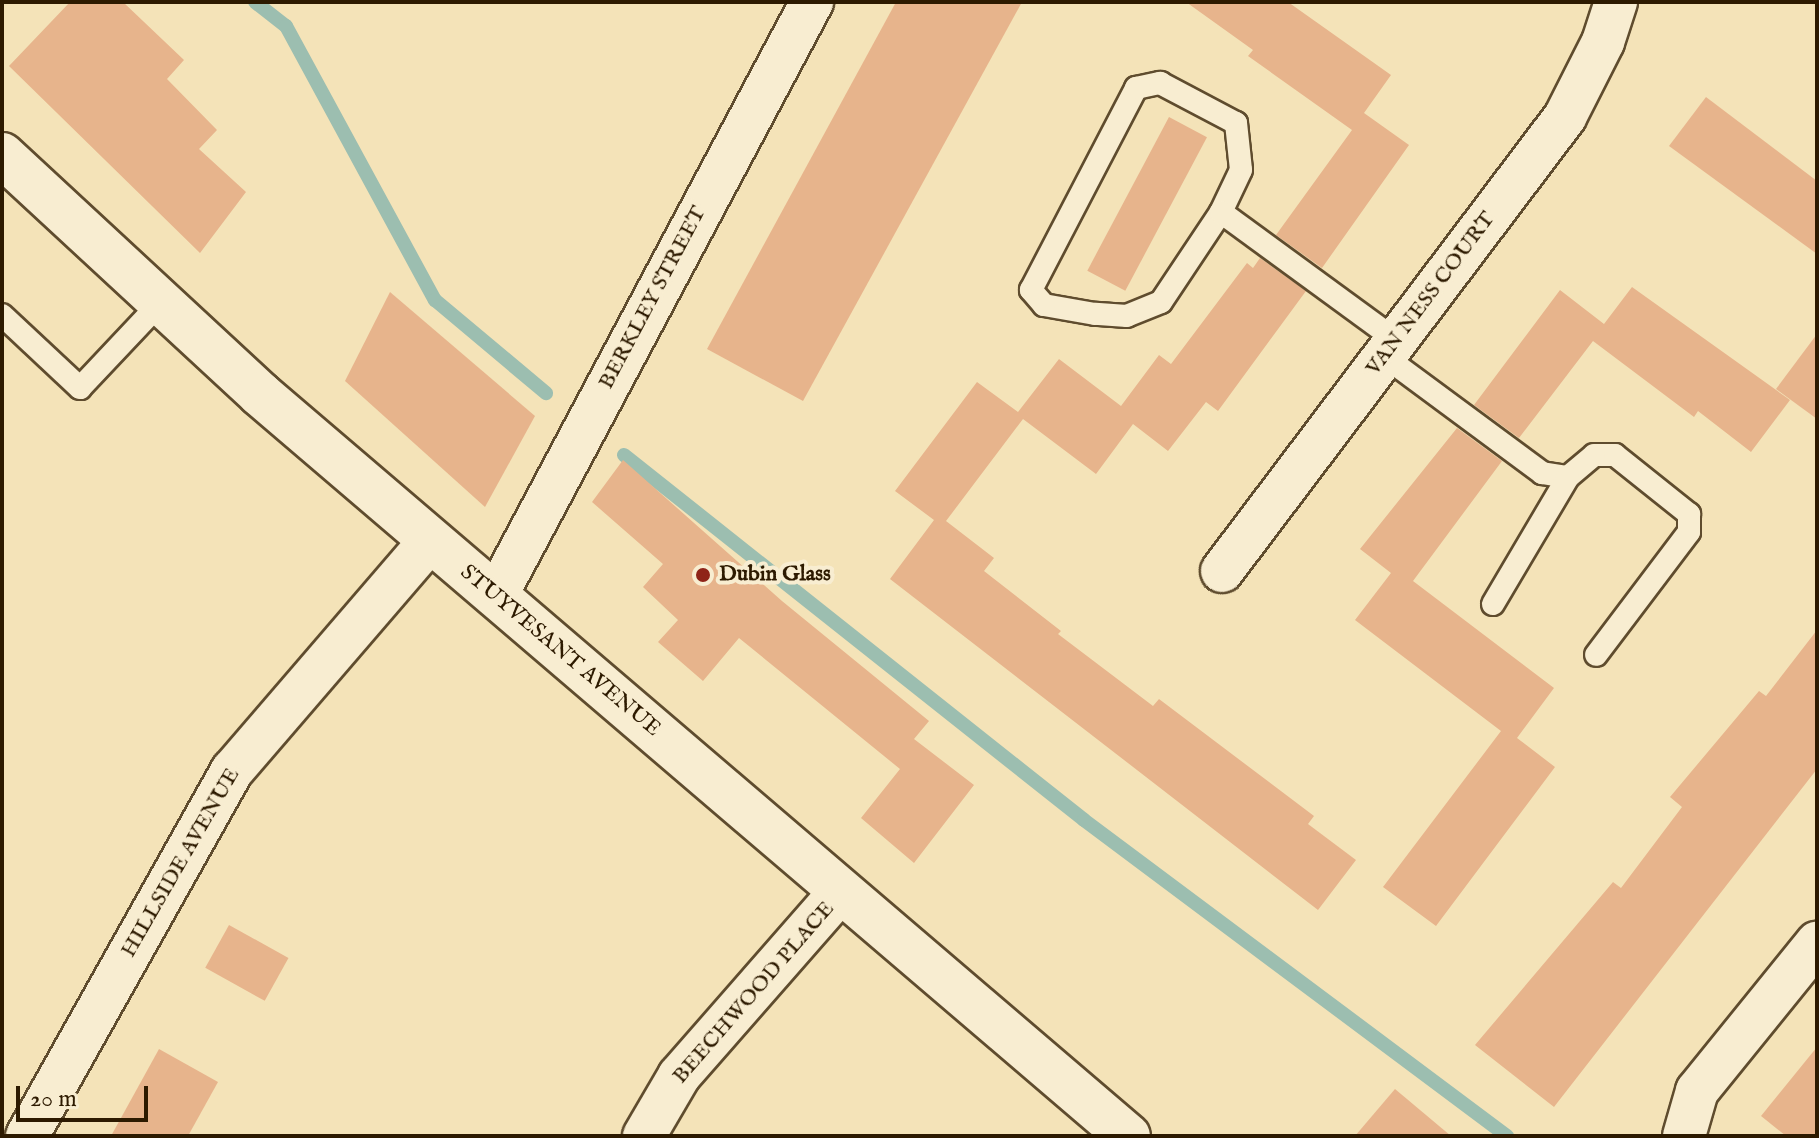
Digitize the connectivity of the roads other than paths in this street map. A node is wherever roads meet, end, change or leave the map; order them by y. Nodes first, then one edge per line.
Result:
1 (812, 2) edge
2 (1616, 2) edge
3 (2, 155) edge
4 (1221, 212) junction
5 (161, 302) junction
6 (2, 315) edge
7 (1390, 348) junction
8 (1568, 477) junction
9 (430, 541) junction
10 (1222, 571) dead end
11 (496, 596) junction
12 (1493, 604) dead end
13 (1596, 655) dead end
14 (841, 891) junction
15 (1817, 943) edge
16 (27, 1136) edge
17 (644, 1136) edge
18 (1128, 1136) edge
19 (1684, 1136) edge

1 - 11 street, BERKLEY STREET
2 - 7 street, VAN NESS COURT
3 - 5 main road, STUYVESANT AVENUE
4 - 4 lane
4 - 7 lane
5 - 6 lane
5 - 9 main road, STUYVESANT AVENUE
7 - 8 lane
7 - 10 street, VAN NESS COURT
8 - 12 lane
8 - 13 lane
9 - 11 main road, STUYVESANT AVENUE
9 - 16 street, HILLSIDE AVENUE
11 - 14 main road, STUYVESANT AVENUE
14 - 17 street, BEECHWOOD PLACE
14 - 18 main road, STUYVESANT AVENUE
15 - 19 street

